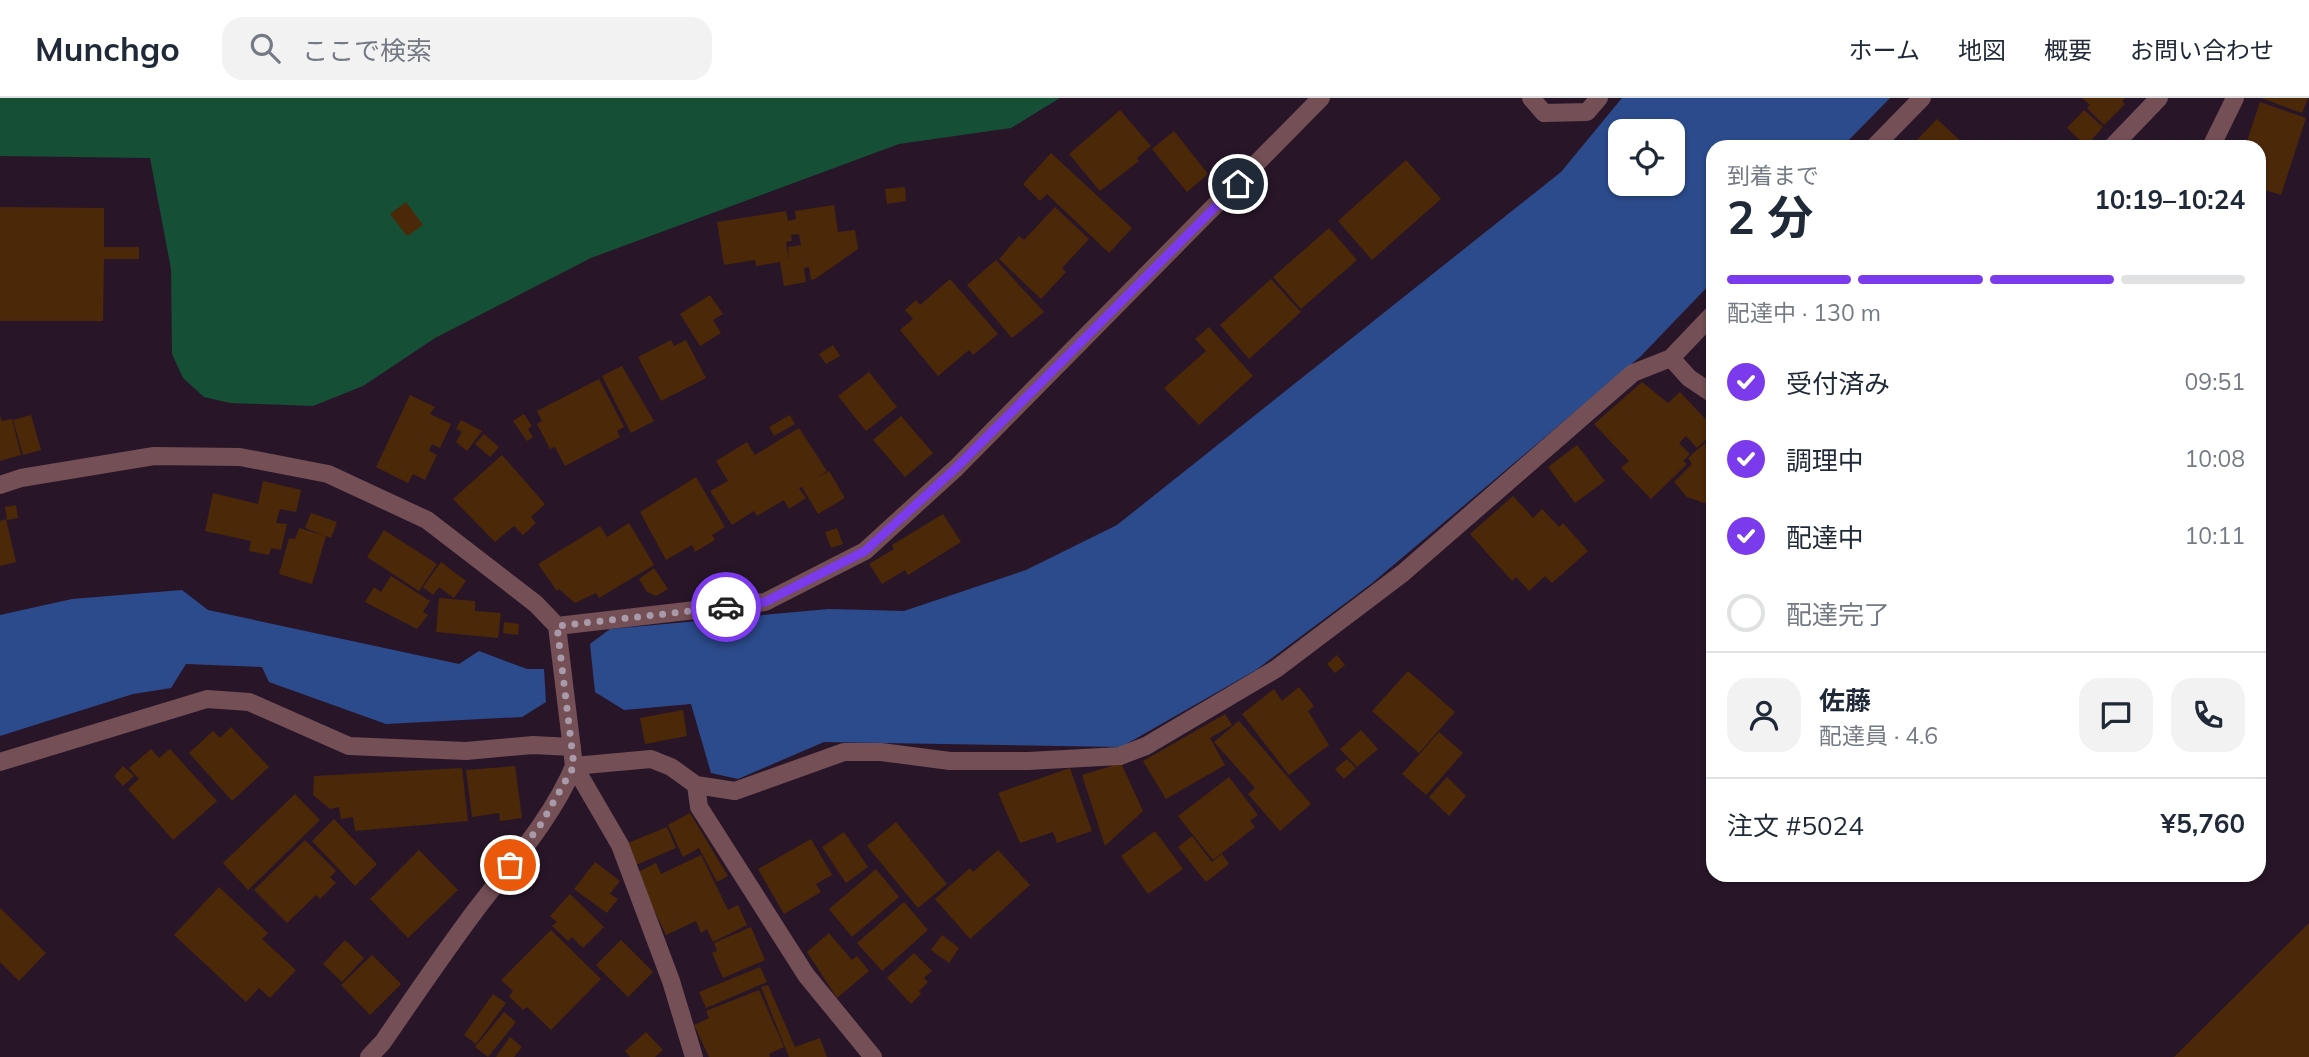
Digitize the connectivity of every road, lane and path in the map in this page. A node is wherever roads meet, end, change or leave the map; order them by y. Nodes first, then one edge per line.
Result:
1 (1321, 98) edge
2 (1531, 98) edge
3 (1599, 98) edge
4 (1922, 98) edge
5 (2159, 98) edge
6 (2235, 98) edge
7 (1881, 140) edge
8 (2119, 140) edge
9 (2214, 140) edge
10 (1706, 321) edge
11 (1671, 358) junction
12 (1706, 390) edge
13 (0, 485) edge
14 (557, 626) junction
15 (572, 747) junction
16 (0, 761) edge
17 (574, 766) junction
18 (696, 785) junction
19 (369, 1057) edge
20 (694, 1057) edge
21 (873, 1057) edge

1 - 14 street
2 - 3 street
4 - 7 street
5 - 8 street
6 - 9 street
10 - 11 street
11 - 12 street
11 - 18 street
13 - 14 street
14 - 15 street
15 - 16 street
15 - 17 street
17 - 18 street
17 - 19 street
17 - 20 street
18 - 21 street

